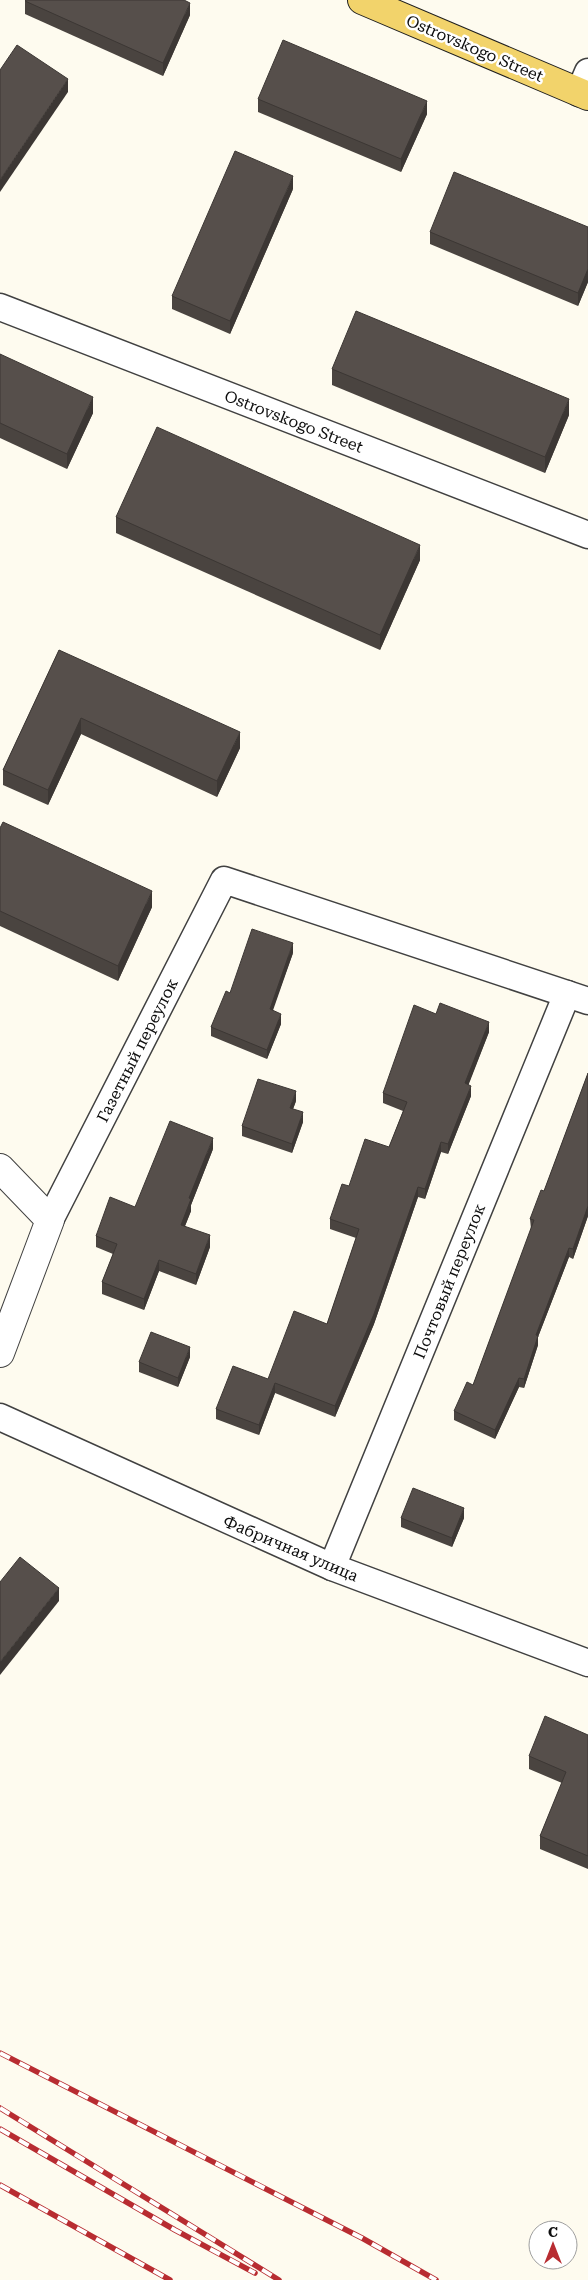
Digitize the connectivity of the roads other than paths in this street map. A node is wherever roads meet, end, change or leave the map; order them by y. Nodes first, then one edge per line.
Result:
1 (362, 0) edge
2 (585, 87) edge
3 (0, 307) edge
4 (588, 535) edge
5 (577, 998) edge
6 (0, 1168) edge
7 (50, 1220) junction
8 (0, 1353) edge
9 (0, 1417) edge
10 (332, 1567) junction
11 (588, 1663) edge

1 - 2 main road, Ostrovskogo Street
3 - 4 street, Ostrovskogo Street
5 - 7 street, Газетный переулок
5 - 10 street, Почтовый переулок
6 - 7 street
7 - 8 street
9 - 10 street, Фабричная улица
10 - 11 street, Фабричная улица

